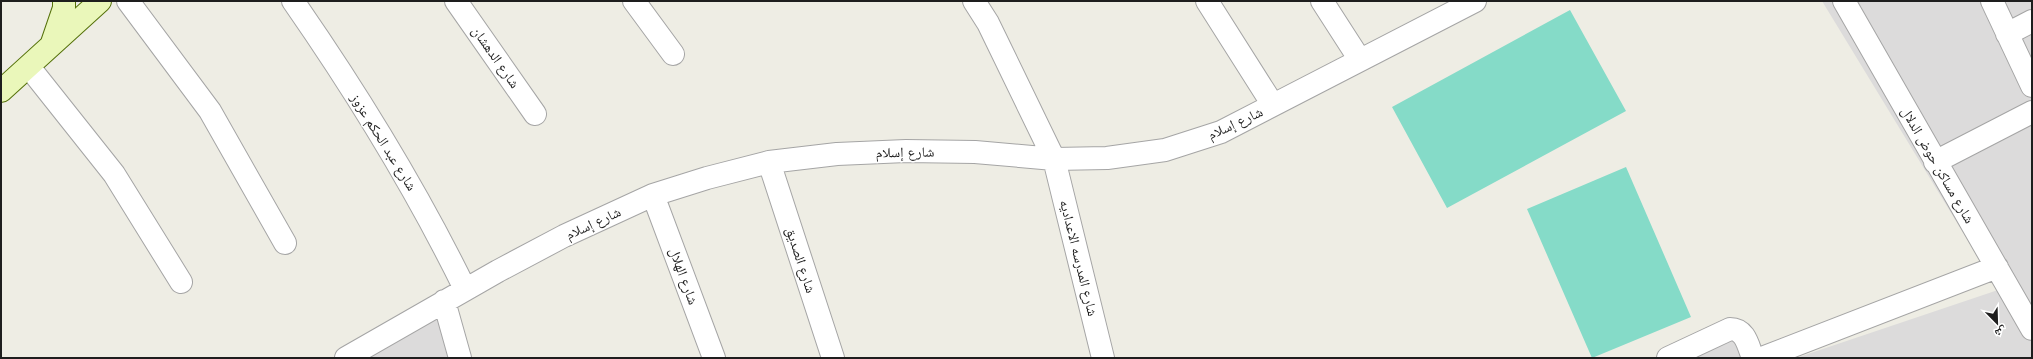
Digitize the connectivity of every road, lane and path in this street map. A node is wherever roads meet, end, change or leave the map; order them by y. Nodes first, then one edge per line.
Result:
1 (64, 1) edge
2 (100, 1) edge
3 (128, 1) edge
4 (293, 1) edge
5 (456, 1) edge
6 (634, 1) edge
7 (974, 1) edge
8 (1207, 1) edge
9 (1322, 1) edge
10 (1475, 1) edge
11 (1844, 1) edge
12 (1992, 1) edge
13 (2032, 21) edge
14 (2007, 34) junction
15 (52, 45) junction
16 (673, 54) dead end
17 (1360, 60) junction
18 (28, 67) junction
19 (2032, 86) edge
20 (1, 91) edge
21 (1273, 105) junction
22 (2032, 112) edge
23 (535, 114) dead end
24 (1054, 159) junction
25 (769, 162) junction
26 (1935, 162) junction
27 (653, 195) junction
28 (284, 243) dead end
29 (1997, 267) junction
30 (181, 282) dead end
31 (465, 289) junction
32 (444, 301) junction
33 (2032, 329) edge
34 (1679, 356) edge
35 (346, 358) edge
36 (460, 358) edge
37 (714, 358) edge
38 (833, 358) edge
39 (1103, 358) edge
40 (1754, 358) edge
41 (1762, 358) edge

1 - 15 main road
2 - 15 main road
3 - 28 street
4 - 31 street, شارع عبد الحكم عزوز
5 - 23 street, شارع الدهشان
6 - 16 street
7 - 24 street, شارع المدرسه الاعداديه
8 - 21 street
9 - 17 street
10 - 17 street, شارع إسلام
11 - 26 street, شارع مساكن حوض الدلال
12 - 14 street
13 - 14 street
14 - 19 street
15 - 18 main road
17 - 21 street, شارع إسلام
18 - 20 main road
18 - 30 street
21 - 24 street, شارع إسلام
22 - 26 street
24 - 25 street, شارع إسلام
24 - 39 street, شارع المدرسه الاعداديه
25 - 27 street, شارع إسلام
25 - 38 street, شارع الصديق
26 - 29 street, شارع مساكن حوض الدلال
27 - 31 street, شارع إسلام
27 - 37 street, شارع الهلال
29 - 33 street, شارع مساكن حوض الدلال
29 - 41 street
31 - 32 street, شارع إسلام
32 - 35 street, شارع إسلام
32 - 36 street
34 - 40 street

